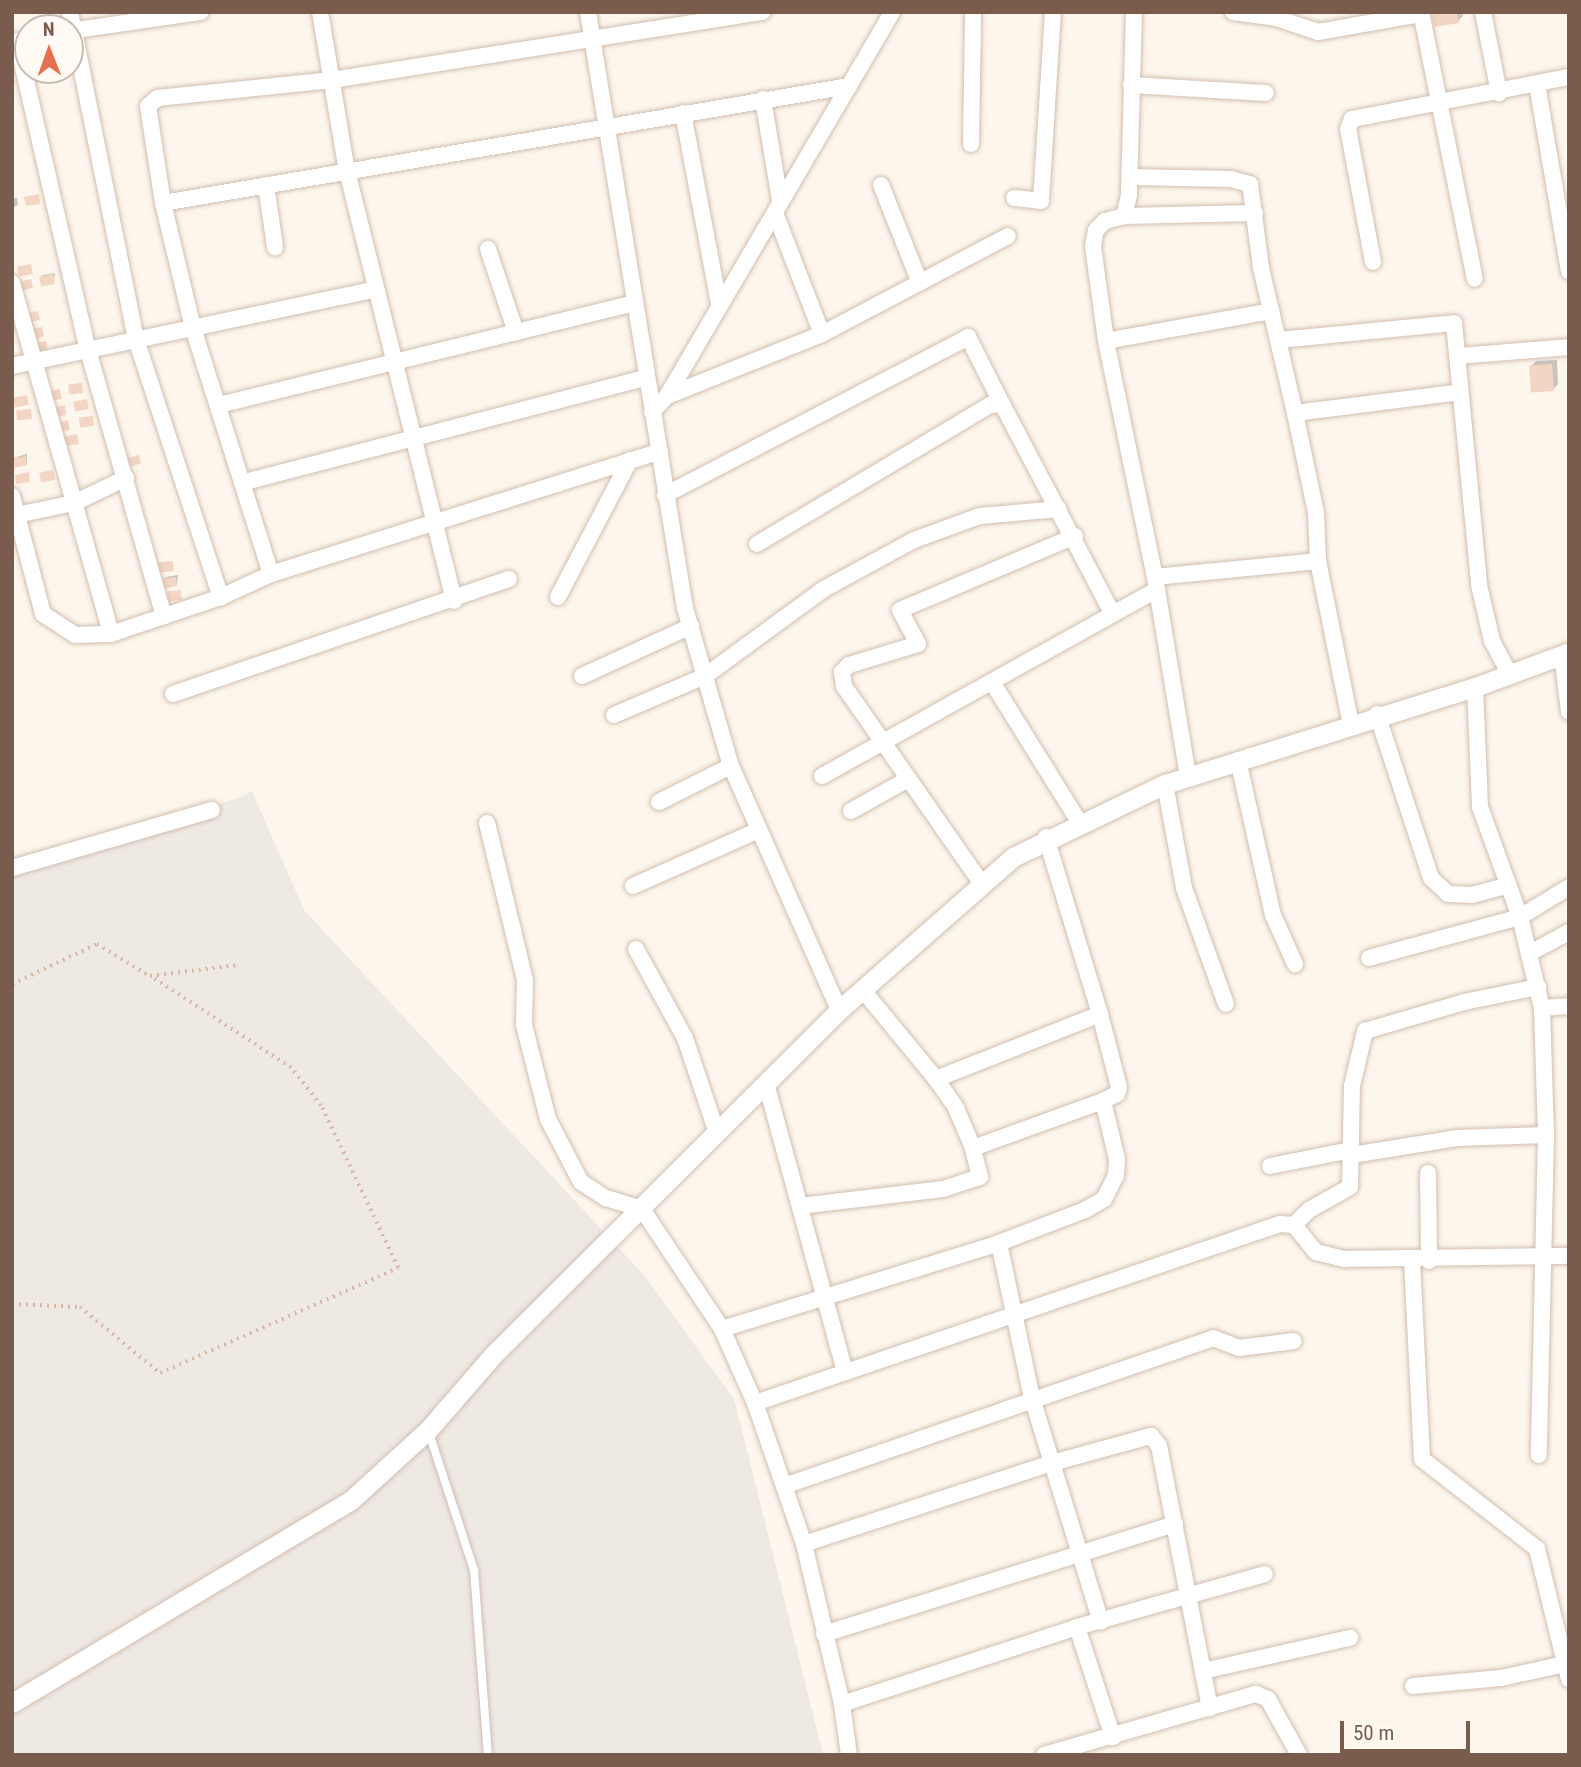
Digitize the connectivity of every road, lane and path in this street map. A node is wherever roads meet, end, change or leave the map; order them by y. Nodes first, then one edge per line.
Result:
1 (201, 12) edge
2 (320, 12) edge
3 (588, 12) edge
4 (762, 12) edge
5 (892, 12) edge
6 (973, 12) edge
7 (1053, 12) edge
8 (1134, 12) edge
9 (1233, 12) edge
10 (1483, 12) edge
11 (1421, 13) edge
12 (678, 18) edge
13 (84, 29) edge
14 (591, 37) junction
15 (1569, 77) edge
16 (332, 80) junction
17 (29, 84) edge
18 (82, 84) edge
19 (1537, 84) junction
20 (1130, 85) junction
21 (849, 86) junction
22 (1266, 93) dead end
23 (1499, 93) junction
24 (764, 99) junction
25 (1439, 104) junction
26 (683, 113) junction
27 (603, 126) junction
28 (971, 144) dead end
29 (347, 171) junction
30 (1131, 177) junction
31 (266, 185) junction
32 (881, 185) dead end
33 (1014, 198) dead end
34 (163, 203) junction
35 (777, 207) junction
36 (1255, 213) junction
37 (1124, 216) junction
38 (1008, 236) dead end
39 (275, 247) dead end
40 (488, 249) dead end
41 (1373, 262) dead end
42 (1569, 271) edge
43 (1475, 279) dead end
44 (12, 283) edge
45 (920, 283) junction
46 (376, 289) junction
47 (634, 303) junction
48 (719, 303) junction
49 (1272, 311) junction
50 (193, 328) junction
51 (516, 332) junction
52 (822, 334) junction
53 (136, 340) junction
54 (1279, 340) junction
55 (1106, 341) junction
56 (1569, 346) edge
57 (88, 350) junction
58 (1458, 356) junction
59 (32, 362) junction
60 (394, 362) junction
61 (12, 366) edge
62 (644, 378) junction
63 (1461, 392) junction
64 (667, 396) junction
65 (1002, 404) junction
66 (219, 405) junction
67 (652, 412) junction
68 (1295, 413) junction
69 (415, 438) junction
70 (660, 451) junction
71 (630, 460) junction
72 (126, 478) junction
73 (245, 482) junction
74 (665, 495) junction
75 (74, 503) junction
76 (14, 504) edge
77 (1059, 509) junction
78 (433, 522) junction
79 (1075, 537) junction
80 (757, 544) dead end
81 (1318, 561) junction
82 (271, 574) junction
83 (509, 579) dead end
84 (1156, 583) junction
85 (222, 597) junction
86 (558, 597) dead end
87 (454, 601) junction
88 (1111, 611) junction
89 (164, 616) junction
90 (691, 625) junction
91 (111, 635) junction
92 (1565, 653) edge
93 (1510, 675) junction
94 (582, 676) dead end
95 (705, 676) junction
96 (992, 682) junction
97 (1475, 687) junction
98 (173, 694) dead end
99 (1569, 712) edge
100 (614, 715) dead end
101 (1377, 715) junction
102 (1351, 724) junction
103 (884, 745) junction
104 (1238, 760) junction
105 (731, 766) junction
106 (822, 776) dead end
107 (1188, 777) junction
108 (908, 779) junction
109 (1165, 784) junction
110 (659, 802) dead end
111 (212, 810) dead end
112 (851, 811) dead end
113 (1079, 822) junction
114 (487, 823) dead end
115 (759, 830) junction
116 (1046, 837) junction
117 (12, 868) edge
118 (982, 884) junction
119 (1509, 885) junction
120 (633, 886) dead end
121 (1569, 887) edge
122 (1520, 917) junction
123 (1569, 932) edge
124 (636, 949) dead end
125 (1530, 953) junction
126 (1369, 958) dead end
127 (1295, 964) dead end
128 (237, 965) dead end
129 (150, 976) junction
130 (12, 984) edge
131 (1538, 987) junction
132 (863, 989) junction
133 (1226, 1004) dead end
134 (1569, 1006) edge
135 (1542, 1008) junction
136 (839, 1010) junction
137 (1100, 1014) junction
138 (936, 1079) junction
139 (766, 1083) junction
140 (1103, 1101) junction
141 (717, 1133) junction
142 (1546, 1135) junction
143 (973, 1148) junction
144 (1352, 1152) junction
145 (1270, 1166) dead end
146 (1428, 1173) dead end
147 (800, 1206) junction
148 (642, 1209) junction
149 (1293, 1225) junction
150 (999, 1243) junction
151 (1569, 1256) edge
152 (1544, 1258) junction
153 (1412, 1261) junction
154 (1429, 1261) junction
155 (825, 1298) junction
156 (12, 1304) edge
157 (1012, 1315) junction
158 (722, 1329) junction
159 (1294, 1341) dead end
160 (845, 1372) junction
161 (1032, 1398) junction
162 (755, 1403) junction
163 (428, 1430) junction
164 (1539, 1455) dead end
165 (1052, 1463) junction
166 (783, 1486) junction
167 (1175, 1524) junction
168 (804, 1544) junction
169 (1081, 1550) junction
170 (1265, 1574) dead end
171 (1191, 1595) junction
172 (1101, 1622) junction
173 (1077, 1627) junction
174 (824, 1634) junction
175 (1350, 1638) dead end
176 (1203, 1671) junction
177 (1567, 1671) edge
178 (1413, 1686) dead end
179 (12, 1703) edge
180 (842, 1704) junction
181 (1210, 1708) junction
182 (1112, 1737) junction
183 (488, 1755) edge
184 (849, 1755) edge
185 (1044, 1755) edge
186 (1299, 1755) edge

1 - 13 street
2 - 16 street
3 - 14 street
4 - 12 street
5 - 21 street
6 - 28 street
7 - 33 street
8 - 20 street
9 - 11 street
10 - 23 street
11 - 25 street
12 - 14 street
14 - 16 street
14 - 27 street
15 - 19 street
16 - 29 street
16 - 34 street
17 - 57 street
18 - 53 street
19 - 23 street
19 - 42 street
20 - 22 street
20 - 30 street
21 - 24 street
21 - 35 street
23 - 25 street
24 - 26 street
24 - 35 street
25 - 41 street
25 - 43 street
26 - 27 street
26 - 48 street
27 - 29 street
27 - 47 street
29 - 31 street
29 - 46 street
30 - 36 street
30 - 37 street
31 - 34 street
31 - 39 street
32 - 45 street
34 - 50 street
35 - 48 street
35 - 52 street
36 - 37 street
36 - 49 street
37 - 55 street
38 - 45 street
40 - 51 street
44 - 59 street
45 - 52 street
46 - 50 street
46 - 60 street
47 - 51 street
47 - 62 street
48 - 64 street
49 - 54 street
49 - 55 street
50 - 53 street
50 - 66 street
51 - 60 street
52 - 64 street
53 - 57 street
53 - 85 street
54 - 58 street
54 - 68 street
55 - 84 street
56 - 58 street
57 - 59 street
57 - 72 street
58 - 63 street
59 - 61 street
59 - 75 street
60 - 66 street
60 - 69 street
62 - 67 street
62 - 69 street
63 - 68 street
63 - 93 street
64 - 67 street
65 - 74 street
65 - 77 street
65 - 80 street
66 - 73 street
67 - 70 street
68 - 81 street
69 - 73 street
69 - 78 street
70 - 71 street
70 - 74 street
71 - 78 street
71 - 86 street
72 - 75 street
72 - 89 street
73 - 82 street
74 - 90 street
75 - 76 street
75 - 91 street
76 - 91 street
77 - 79 street
77 - 95 street
78 - 82 street
78 - 87 street
79 - 88 street
79 - 103 street
81 - 84 street
81 - 102 street
82 - 85 street
83 - 87 street
84 - 88 street
84 - 107 street
85 - 89 street
87 - 98 street
88 - 96 street
89 - 91 street
90 - 94 street
90 - 95 street
92 - 93 street
92 - 99 street
93 - 97 street
95 - 100 street
95 - 105 street
96 - 103 street
96 - 113 street
97 - 101 street
97 - 119 street
101 - 102 street
101 - 119 street
102 - 104 street
103 - 106 street
103 - 108 street
104 - 107 street
104 - 127 street
105 - 110 street
105 - 115 street
107 - 109 street
108 - 112 street
108 - 118 street
109 - 113 street
109 - 133 street
111 - 117 street
113 - 116 street
114 - 148 street
115 - 120 street
115 - 136 street
116 - 118 street
116 - 137 street
118 - 132 street
119 - 122 street
121 - 122 street
122 - 125 street
122 - 126 street
123 - 125 street
124 - 141 street
125 - 131 street
128 - 129 path
129 - 130 path
129 - 156 path
131 - 135 street
131 - 144 street
132 - 136 street
132 - 138 street
134 - 135 street
135 - 142 street
136 - 139 street
137 - 138 street
137 - 140 street
138 - 143 street
139 - 141 street
139 - 147 street
140 - 143 street
140 - 150 street
141 - 148 street
142 - 144 street
142 - 152 street
143 - 147 street
144 - 145 street
144 - 149 street
146 - 154 street
147 - 155 street
148 - 158 street
148 - 163 street
149 - 153 street
149 - 157 street
150 - 155 street
150 - 157 street
151 - 152 street
152 - 154 street
152 - 164 street
153 - 154 street
153 - 177 street
155 - 158 street
155 - 160 street
157 - 160 street
157 - 161 street
158 - 162 street
159 - 161 street
160 - 162 street
161 - 165 street
161 - 166 street
162 - 166 street
163 - 179 street
163 - 183 lane
165 - 167 street
165 - 168 street
165 - 169 street
166 - 168 street
167 - 169 street
167 - 171 street
168 - 174 street
169 - 172 street
169 - 174 street
170 - 171 street
171 - 172 street
171 - 176 street
172 - 173 street
173 - 180 street
173 - 182 street
174 - 180 street
175 - 176 street
176 - 181 street
177 - 178 street
180 - 184 street
181 - 182 street
181 - 186 street
182 - 185 street

